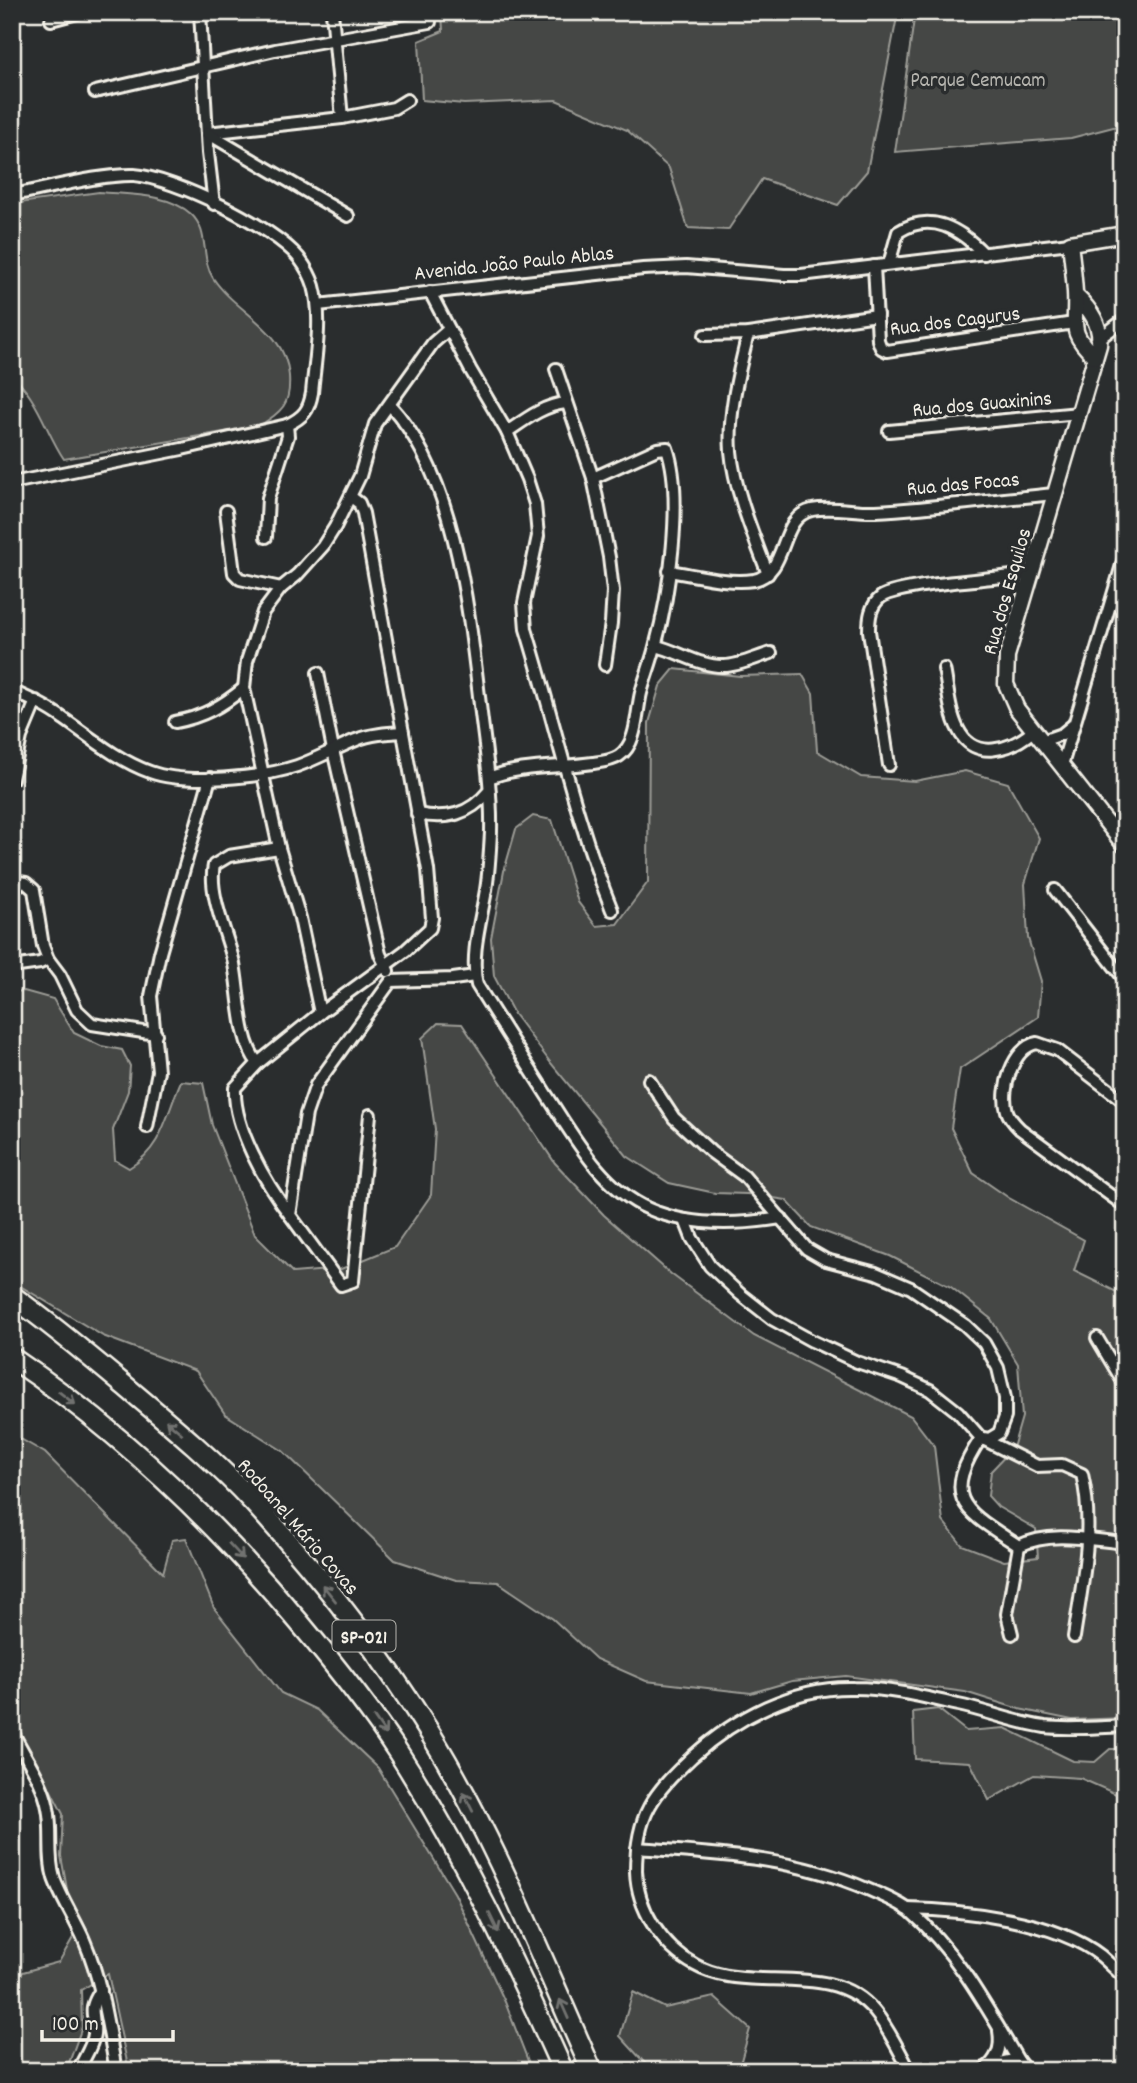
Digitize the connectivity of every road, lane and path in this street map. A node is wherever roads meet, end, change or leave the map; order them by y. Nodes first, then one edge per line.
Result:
1 (81, 12) edge
2 (200, 12) edge
3 (332, 12) edge
4 (430, 17) edge
5 (51, 19) dead end
6 (336, 40) junction
7 (204, 67) junction
8 (95, 92) dead end
9 (407, 100) dead end
10 (342, 118) junction
11 (207, 133) junction
12 (12, 195) edge
13 (214, 204) junction
14 (348, 216) dead end
15 (1125, 234) edge
16 (1070, 243) junction
17 (984, 254) junction
18 (889, 264) junction
19 (874, 266) junction
20 (430, 292) junction
21 (1076, 296) junction
22 (318, 305) junction
23 (877, 315) junction
24 (1125, 319) edge
25 (1074, 323) junction
26 (449, 330) junction
27 (748, 334) junction
28 (705, 335) dead end
29 (1100, 339) junction
30 (1091, 353) junction
31 (556, 369) dead end
32 (566, 403) junction
33 (390, 405) junction
34 (1079, 413) junction
35 (287, 425) junction
36 (889, 431) dead end
37 (507, 432) junction
38 (593, 478) junction
39 (12, 483) edge
40 (1056, 494) junction
41 (351, 497) junction
42 (226, 511) dead end
43 (266, 537) dead end
44 (1125, 555) edge
45 (669, 571) junction
46 (768, 574) junction
47 (1031, 574) junction
48 (281, 588) junction
49 (656, 646) junction
50 (771, 653) dead end
51 (605, 665) dead end
52 (944, 669) dead end
53 (318, 673) dead end
54 (244, 688) junction
55 (12, 691) edge
56 (36, 701) junction
57 (175, 722) dead end
58 (1073, 725) junction
59 (403, 732) junction
60 (1037, 736) junction
61 (15, 748) edge
62 (332, 750) junction
63 (890, 765) dead end
64 (1062, 765) junction
65 (564, 767) junction
66 (264, 774) junction
67 (210, 778) junction
68 (489, 778) junction
69 (12, 779) edge
70 (489, 791) junction
71 (417, 814) junction
72 (1125, 846) edge
73 (279, 848) junction
74 (12, 881) edge
75 (1055, 890) dead end
76 (612, 910) dead end
77 (48, 959) junction
78 (386, 965) junction
79 (12, 967) edge
80 (475, 976) junction
81 (1125, 980) edge
82 (391, 981) junction
83 (320, 1013) junction
84 (156, 1034) junction
85 (258, 1063) junction
86 (649, 1080) dead end
87 (1125, 1102) edge
88 (370, 1115) dead end
89 (147, 1127) dead end
90 (1125, 1206) edge
91 (290, 1215) junction
92 (781, 1219) junction
93 (685, 1220) junction
94 (12, 1296) edge
95 (1097, 1338) dead end
96 (12, 1358) edge
97 (1125, 1385) edge
98 (981, 1438) junction
99 (1089, 1540) junction
100 (1125, 1543) edge
101 (1019, 1546) junction
102 (1012, 1634) dead end
103 (1074, 1637) dead end
104 (1125, 1726) edge
105 (12, 1731) edge
106 (637, 1848) junction
107 (907, 1909) junction
108 (1125, 1978) edge
109 (101, 1990) junction
110 (999, 2028) junction
111 (1019, 2062) junction
112 (986, 2068) edge
113 (78, 2071) edge
114 (116, 2071) edge
115 (563, 2071) edge
116 (593, 2071) edge
117 (910, 2071) edge
118 (1027, 2071) edge

1 - 5 street
2 - 7 street
3 - 6 street
4 - 6 street
6 - 7 street
6 - 10 street
7 - 8 street
7 - 11 street
9 - 10 street
10 - 11 street
11 - 13 street
11 - 14 street
12 - 13 street
13 - 22 street
15 - 16 street, Avenida João Paulo Ablas
16 - 17 street, Avenida João Paulo Ablas
16 - 21 street
17 - 18 street, Avenida João Paulo Ablas
17 - 18 street
18 - 19 street, Avenida João Paulo Ablas
19 - 20 street, Avenida João Paulo Ablas
19 - 23 street, Rua dos Cagurus
20 - 22 street, Avenida João Paulo Ablas
20 - 26 street
21 - 25 street
21 - 29 street
22 - 35 street
23 - 25 street, Rua dos Cagurus
23 - 27 street
24 - 29 street
25 - 30 street
26 - 33 street
26 - 37 street
27 - 28 street
27 - 46 street
29 - 30 street, Rua dos Esquilos
30 - 34 street, Rua dos Esquilos
31 - 32 street
32 - 37 street
32 - 38 street
33 - 41 street
33 - 68 street
34 - 36 street, Rua dos Guaxinins
34 - 40 street, Rua dos Esquilos
35 - 39 street
35 - 43 street
37 - 65 street
38 - 45 street
38 - 51 street
40 - 46 street, Rua das Focas
40 - 47 street, Rua dos Esquilos
41 - 48 street
41 - 59 street
42 - 48 street
44 - 58 street
45 - 46 street
45 - 49 street
47 - 60 street, Rua dos Esquilos
47 - 63 street
48 - 54 street
49 - 50 street
49 - 65 street
52 - 60 street
53 - 62 street
54 - 57 street
54 - 66 street
55 - 56 street
56 - 61 street
56 - 67 street
58 - 60 street
58 - 64 street
59 - 62 street
59 - 71 street
60 - 64 street, Rua dos Esquilos
61 - 69 street
62 - 66 street
62 - 78 street
64 - 72 street, Rua dos Esquilos
65 - 68 street
65 - 76 street
66 - 67 street
66 - 73 street
67 - 84 street
68 - 70 street
70 - 71 street
70 - 80 street
71 - 78 street
73 - 83 street
73 - 85 street
74 - 77 street
75 - 81 street
77 - 79 street
77 - 84 street
78 - 82 street
78 - 83 street
80 - 82 street
80 - 93 street
82 - 91 street
83 - 85 street
84 - 89 street
85 - 91 street
86 - 92 street
87 - 90 street
88 - 91 street
92 - 93 street
92 - 98 street
93 - 98 street
116 -> 94 highway, Rodoanel Mário Covas / SP-021
95 - 97 street
96 -> 115 highway, SP-021
98 - 99 street
98 - 101 street
99 - 100 street
99 - 101 street
99 - 103 street
101 - 102 street
104 - 106 street
105 - 109 street
106 - 107 street
106 - 117 street
107 - 108 street
107 - 110 street
109 - 113 street
109 - 114 street
110 - 111 street
110 - 112 street
111 - 112 street
111 - 118 street

